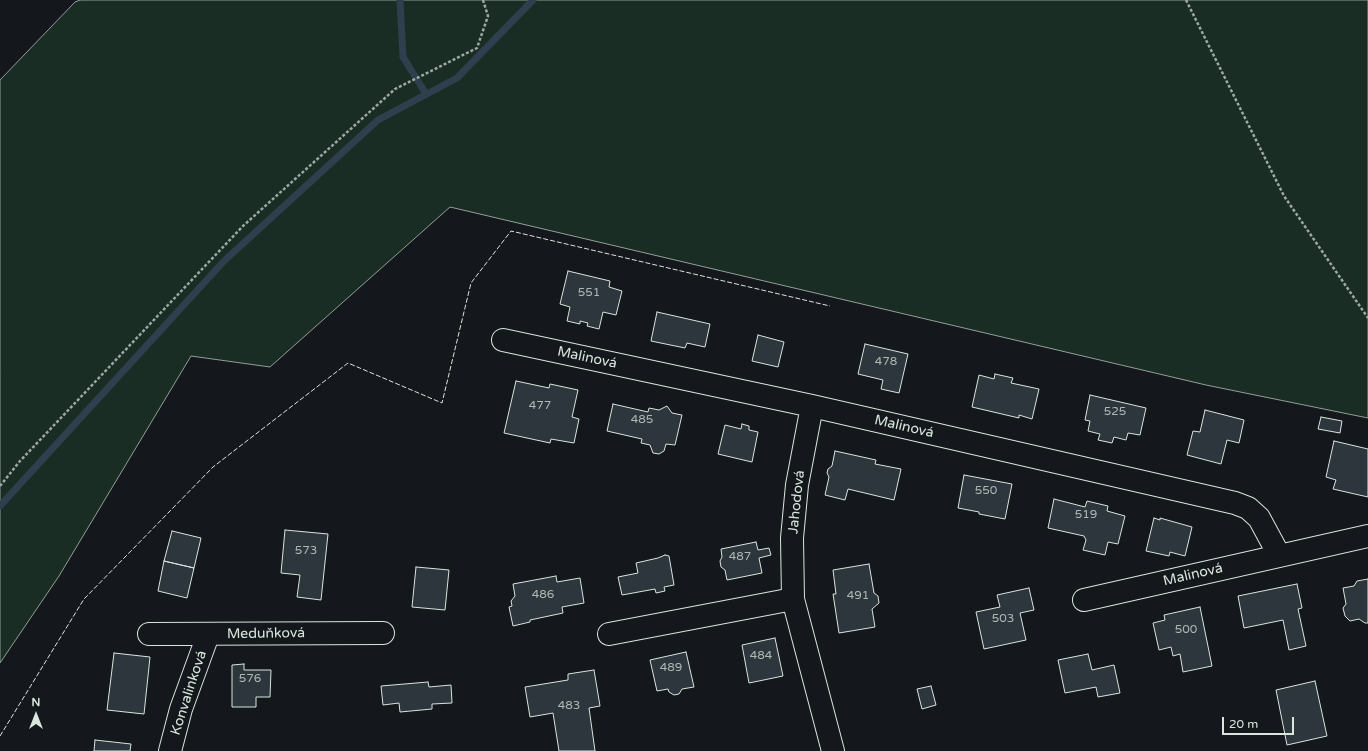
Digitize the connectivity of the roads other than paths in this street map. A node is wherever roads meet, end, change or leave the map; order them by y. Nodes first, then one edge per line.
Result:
1 (503, 340) dead end
2 (812, 406) junction
3 (1368, 536) edge
4 (1279, 555) junction
5 (792, 599) junction
6 (1084, 600) dead end
7 (383, 633) dead end
8 (149, 634) dead end
9 (609, 634) dead end
10 (208, 635) junction
11 (170, 751) edge
12 (833, 751) edge

1 - 2 street, Malinová
2 - 4 street, Malinová
2 - 5 street, Jahodová
3 - 4 street, Malinová
4 - 6 street, Malinová
5 - 9 street
5 - 12 street, Jahodová
7 - 10 street, Meduňková
8 - 10 street, Meduňková
10 - 11 street, Konvalinková

